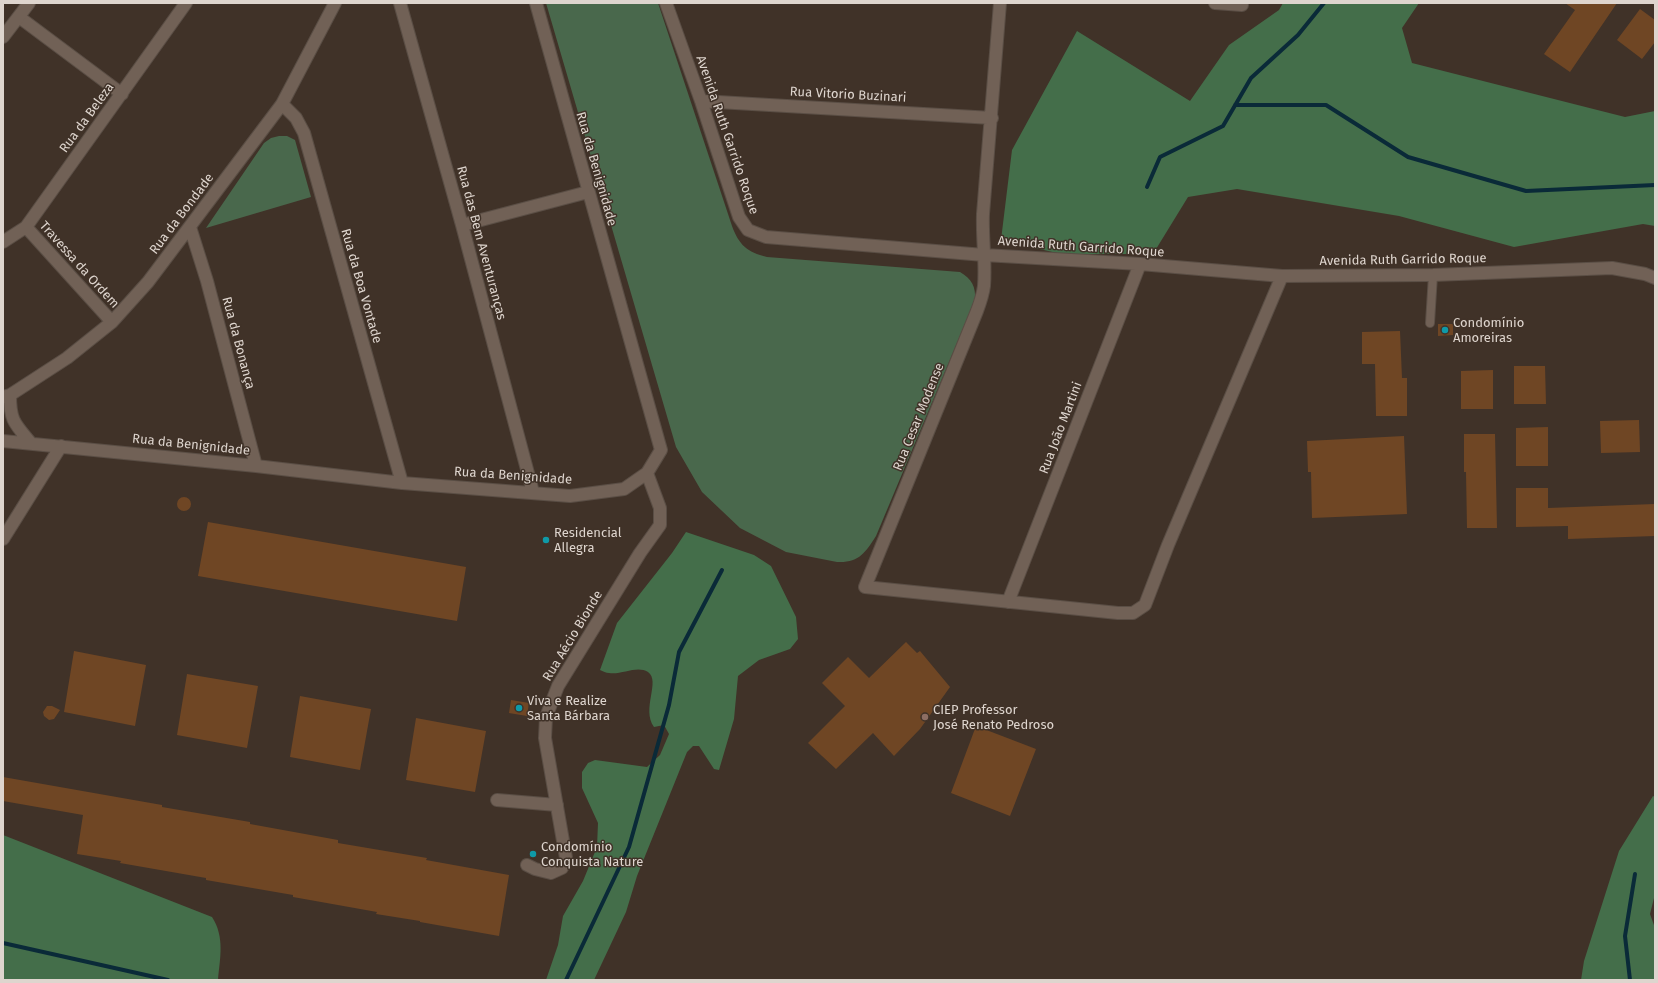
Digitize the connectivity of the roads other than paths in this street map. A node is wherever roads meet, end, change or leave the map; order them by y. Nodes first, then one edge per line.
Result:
1 (30, 3) edge
2 (186, 3) edge
3 (335, 3) edge
4 (400, 3) edge
5 (536, 3) edge
6 (666, 3) edge
7 (1000, 3) edge
8 (1215, 3) edge
9 (1242, 5) dead end
10 (19, 17) junction
11 (3, 37) edge
12 (122, 94) junction
13 (702, 101) junction
14 (282, 104) junction
15 (992, 118) junction
16 (588, 192) junction
17 (462, 225) junction
18 (26, 227) junction
19 (190, 227) junction
20 (3, 242) edge
21 (984, 255) junction
22 (1140, 264) junction
23 (1433, 274) junction
24 (1282, 276) junction
25 (1655, 278) edge
26 (112, 322) junction
27 (1430, 323) dead end
28 (7, 396) edge
29 (3, 441) edge
30 (30, 442) junction
31 (61, 446) junction
32 (256, 466) junction
33 (647, 473) junction
34 (402, 483) junction
35 (533, 492) junction
36 (3, 539) edge
37 (1008, 602) junction
38 (497, 800) dead end
39 (557, 805) junction
40 (531, 867) dead end

1 - 10 street
2 - 12 street, Rua da Beleza
3 - 14 street, Rua da Bondade
4 - 17 street, Rua das Bem Aventuranças
5 - 16 street, Rua da Benignidade
6 - 13 street, Avenida Ruth Garrido Roque
7 - 15 street, Rua Cesar Modense
8 - 9 street
10 - 11 street
10 - 12 street
12 - 18 street, Rua da Beleza
13 - 15 street, Rua Vitorio Buzinari
13 - 21 street, Avenida Ruth Garrido Roque
14 - 19 street, Rua da Bondade
14 - 34 street, Rua da Boa Vontade
15 - 21 street, Rua Cesar Modense
16 - 17 street
16 - 33 street, Rua da Benignidade
17 - 35 street, Rua das Bem Aventuranças
18 - 20 street, Rua da Beleza
18 - 26 street, Travessa da Ordem
19 - 26 street, Rua da Bondade
19 - 32 street, Rua da Bonança
21 - 22 street, Avenida Ruth Garrido Roque
21 - 37 street, Rua Cesar Modense
22 - 24 street, Avenida Ruth Garrido Roque
22 - 37 street, Rua João Martini
23 - 24 street, Avenida Ruth Garrido Roque
23 - 25 street, Avenida Ruth Garrido Roque
23 - 27 lane
24 - 37 street
26 - 28 street, Rua da Bondade
28 - 30 street
29 - 30 street, Rua da Benignidade
30 - 31 street, Rua da Benignidade
31 - 32 street, Rua da Benignidade
31 - 36 street
32 - 34 street, Rua da Benignidade
33 - 35 street, Rua da Benignidade
33 - 39 street, Rua Aécio Bionde
34 - 35 street, Rua da Benignidade
38 - 39 street
39 - 40 street, Rua Aécio Bionde

